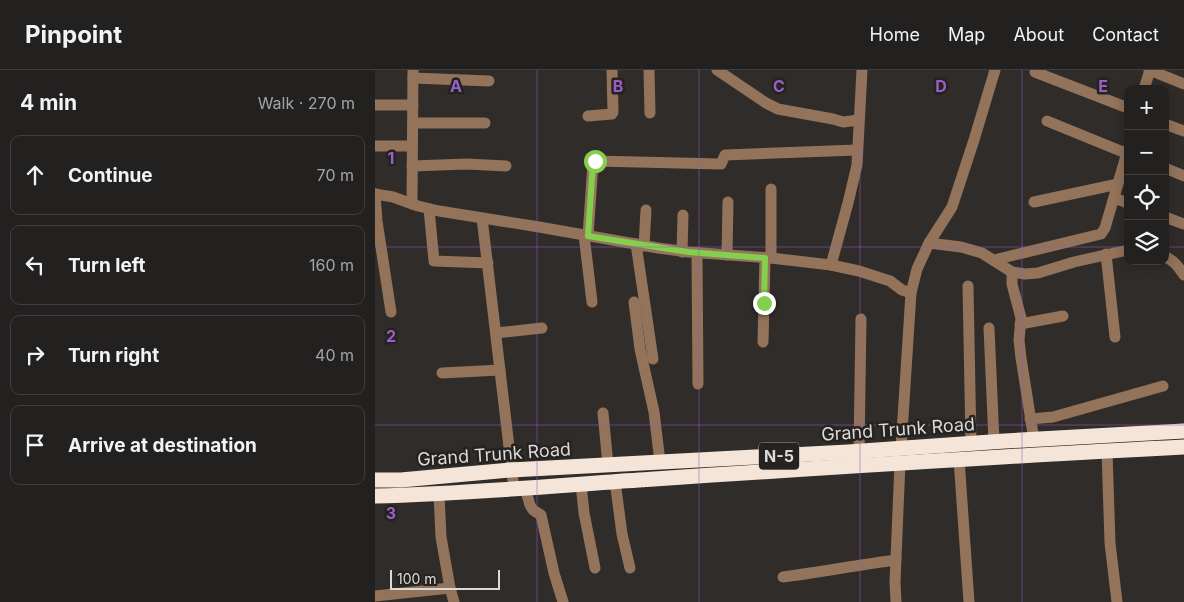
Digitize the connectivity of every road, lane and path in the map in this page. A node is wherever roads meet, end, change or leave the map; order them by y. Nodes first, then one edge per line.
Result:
1 (612, 70) edge
2 (649, 70) edge
3 (717, 70) edge
4 (862, 70) edge
5 (995, 70) edge
6 (1149, 70) edge
7 (1035, 72) dead end
8 (413, 74) edge
9 (489, 81) dead end
10 (1184, 84) edge
11 (1146, 85) edge
12 (375, 105) edge
13 (413, 105) junction
14 (1124, 106) edge
15 (650, 114) dead end
16 (588, 116) dead end
17 (859, 120) junction
18 (1047, 121) dead end
19 (413, 123) junction
20 (485, 123) dead end
21 (1169, 125) edge
22 (1184, 131) edge
23 (375, 146) edge
24 (412, 146) junction
25 (857, 150) junction
26 (1124, 151) edge
27 (1124, 163) edge
28 (412, 166) junction
29 (506, 166) dead end
30 (1169, 170) edge
31 (1184, 176) edge
32 (1118, 184) junction
33 (771, 189) dead end
34 (375, 194) edge
35 (1114, 198) junction
36 (728, 202) dead end
37 (1034, 202) dead end
38 (1124, 202) edge
39 (412, 204) junction
40 (429, 209) junction
41 (646, 210) dead end
42 (683, 215) dead end
43 (482, 218) junction
44 (1169, 218) edge
45 (1184, 224) edge
46 (586, 235) junction
47 (929, 243) junction
48 (640, 245) junction
49 (1124, 251) edge
50 (682, 252) junction
51 (697, 253) junction
52 (1106, 254) junction
53 (727, 255) junction
54 (768, 258) junction
55 (1169, 259) edge
56 (994, 260) junction
57 (488, 263) junction
58 (831, 265) junction
59 (1013, 272) junction
60 (1184, 275) edge
61 (968, 286) dead end
62 (911, 293) junction
63 (591, 302) dead end
64 (634, 302) dead end
65 (391, 312) dead end
66 (1063, 316) dead end
67 (861, 319) dead end
68 (699, 324) dead end
69 (1020, 324) junction
70 (543, 328) dead end
71 (989, 328) dead end
72 (496, 333) junction
73 (1115, 337) dead end
74 (763, 342) dead end
75 (653, 358) dead end
76 (500, 370) junction
77 (442, 373) dead end
78 (699, 384) dead end
79 (1163, 386) dead end
80 (603, 413) dead end
81 (1031, 419) junction
82 (1184, 431) edge
83 (1034, 440) junction
84 (995, 442) junction
85 (971, 443) junction
86 (1184, 447) edge
87 (859, 451) junction
88 (1107, 451) junction
89 (900, 456) junction
90 (959, 459) junction
91 (660, 462) junction
92 (608, 465) junction
93 (511, 470) junction
94 (375, 480) edge
95 (615, 482) junction
96 (581, 484) junction
97 (519, 488) junction
98 (439, 494) junction
99 (375, 496) edge
100 (896, 560) junction
101 (595, 568) dead end
102 (630, 568) dead end
103 (783, 577) dead end
104 (450, 588) junction
105 (375, 596) edge
106 (454, 602) edge
107 (563, 602) edge
108 (896, 602) edge
109 (969, 602) edge
110 (1117, 602) edge

1 - 16 street
2 - 15 street
3 - 17 street
4 - 17 street
5 - 47 street
6 - 10 street
6 - 11 street
7 - 14 street
8 - 9 street
8 - 13 street
12 - 13 street
13 - 19 street
17 - 25 street
18 - 26 street
19 - 20 street
19 - 24 street
21 - 22 street
23 - 24 street
24 - 28 street
25 - 46 street
25 - 58 street
27 - 32 street
28 - 29 street
28 - 39 street
30 - 31 street
32 - 35 street
32 - 37 street
33 - 54 street
34 - 39 street
34 - 65 street
35 - 38 street
35 - 56 street
36 - 53 street
39 - 40 street
40 - 43 street
40 - 57 street
41 - 48 street
42 - 50 street
43 - 46 street
43 - 57 street
44 - 45 street
46 - 48 street
46 - 63 street
47 - 56 street
47 - 62 street
48 - 50 street
48 - 75 street
49 - 52 street
50 - 51 street
51 - 53 street
51 - 68 street
51 - 78 street
52 - 59 street
52 - 73 street
53 - 54 street
54 - 58 street
54 - 74 street
55 - 60 street
56 - 59 street
57 - 72 street
58 - 62 street
59 - 69 street
61 - 85 street
62 - 89 street
64 - 91 street
66 - 69 street
67 - 87 street
69 - 81 street
70 - 72 street
71 - 84 street
72 - 76 street
76 - 77 street
76 - 93 street
79 - 81 street
80 - 92 street
81 - 83 street
82 - 83 highway, Grand Trunk Road / N-5
83 - 84 highway, Grand Trunk Road / N-5
84 - 85 highway, Grand Trunk Road / N-5
85 - 89 highway, Grand Trunk Road / N-5
86 - 88 highway, Grand Trunk Road / N-5
87 - 89 highway, Grand Trunk Road / N-5
87 - 91 highway, Grand Trunk Road / N-5
88 - 90 highway, Grand Trunk Road / N-5
88 - 110 street
89 - 90 highway, Grand Trunk Road / N-5
89 - 95 highway, Grand Trunk Road / N-5
89 - 100 street
90 - 109 street
91 - 92 highway, Grand Trunk Road / N-5
92 - 93 highway, Grand Trunk Road / N-5
93 - 94 highway, Grand Trunk Road / N-5
93 - 97 street
95 - 96 highway, Grand Trunk Road / N-5
95 - 102 street
96 - 97 highway, Grand Trunk Road / N-5
96 - 101 street
97 - 98 highway, Grand Trunk Road / N-5
97 - 107 street
98 - 99 highway, Grand Trunk Road / N-5
98 - 104 street
100 - 103 street
100 - 108 street
104 - 105 street
104 - 106 street

